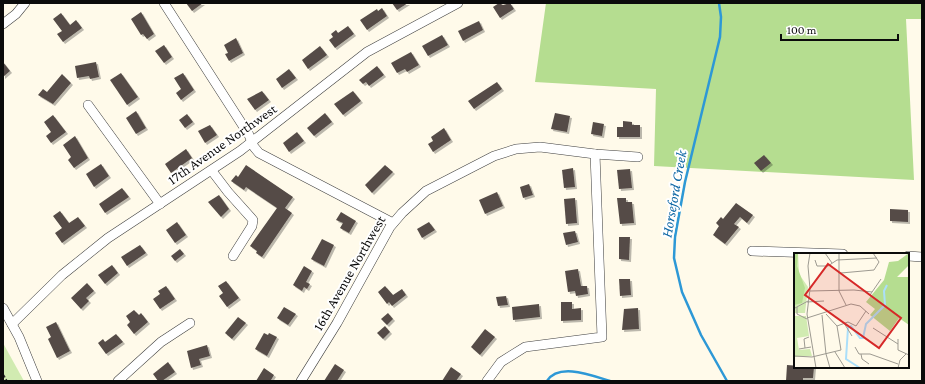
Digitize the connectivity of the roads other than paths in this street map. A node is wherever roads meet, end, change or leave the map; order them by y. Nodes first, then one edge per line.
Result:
1 (25, 3) edge
2 (164, 3) edge
3 (458, 3) edge
4 (3, 24) edge
5 (88, 105) dead end
6 (252, 141) junction
7 (595, 154) junction
8 (638, 157) dead end
9 (212, 171) junction
10 (160, 204) junction
11 (393, 223) junction
12 (752, 251) dead end
13 (813, 253) edge
14 (234, 256) dead end
15 (909, 256) edge
16 (922, 257) edge
17 (3, 308) edge
18 (190, 323) dead end
19 (12, 324) junction
20 (37, 381) edge
21 (118, 381) edge
22 (301, 381) edge
23 (487, 381) edge

1 - 4 street
2 - 6 street
3 - 6 street, 17th Avenue Northwest
5 - 10 street
6 - 9 street, 17th Avenue Northwest
6 - 11 street
7 - 8 street, 16th Avenue Northwest
7 - 11 street, 16th Avenue Northwest
7 - 23 street
9 - 10 street, 17th Avenue Northwest
9 - 14 street
10 - 19 street, 17th Avenue Northwest
11 - 22 street, 16th Avenue Northwest
12 - 13 street
15 - 16 street
17 - 19 street
18 - 21 street
19 - 20 street

